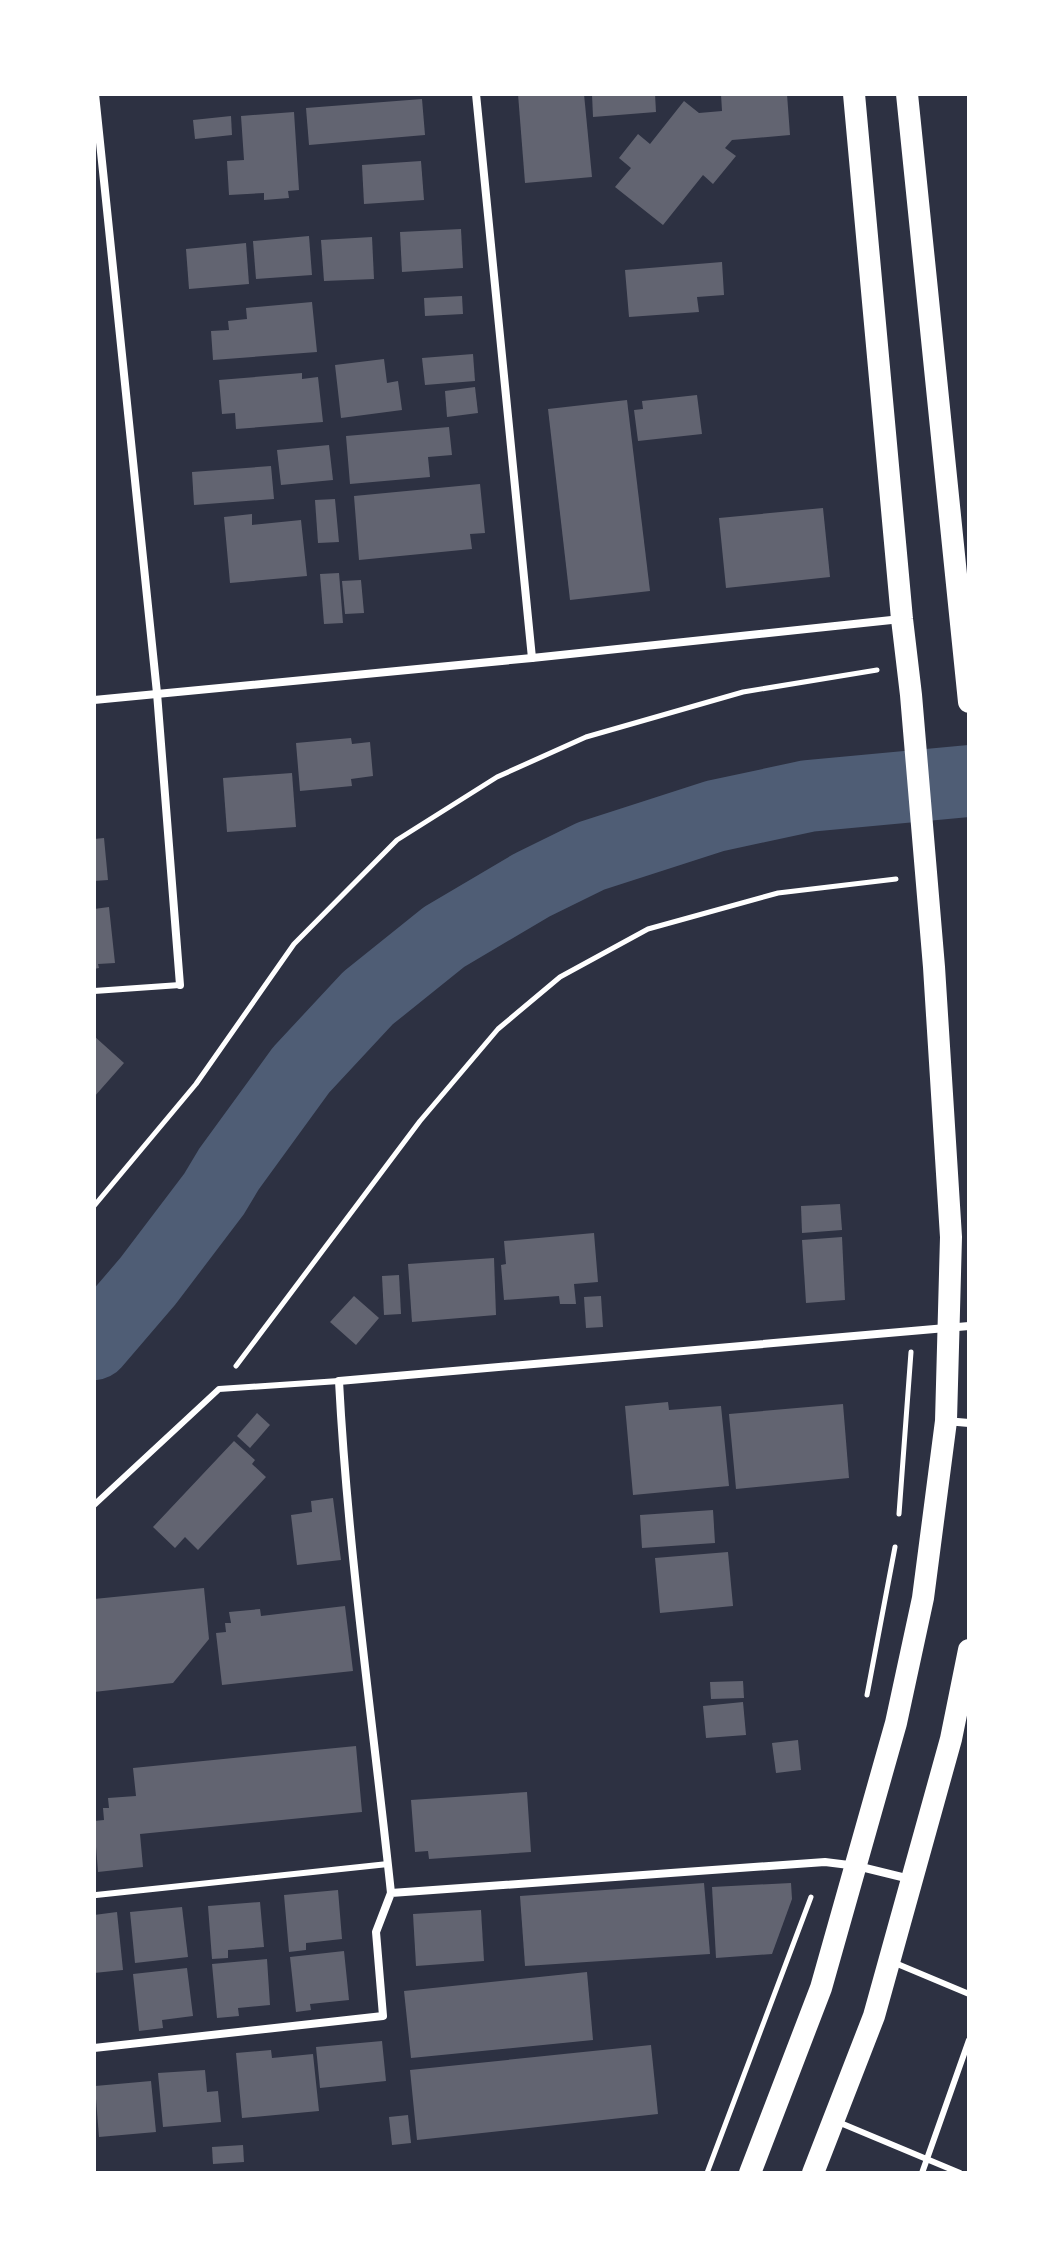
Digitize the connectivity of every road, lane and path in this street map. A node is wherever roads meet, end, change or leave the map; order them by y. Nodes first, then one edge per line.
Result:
1 (95, 94) edge
2 (476, 94) edge
3 (854, 94) edge
4 (907, 94) edge
5 (902, 619) junction
6 (532, 658) junction
7 (907, 666) junction
8 (157, 693) junction
9 (968, 696) edge
10 (94, 700) edge
11 (897, 879) dead end
12 (180, 985) joint
13 (94, 991) edge
14 (94, 1206) edge
15 (959, 1327) edge
16 (913, 1331) junction
17 (339, 1381) junction
18 (219, 1389) junction
19 (946, 1421) junction
20 (969, 1423) edge
21 (94, 1505) edge
22 (899, 1517) dead end
23 (898, 1533) dead end
24 (969, 1650) edge
25 (866, 1700) dead end
26 (825, 1862) junction
27 (388, 1864) junction
28 (857, 1866) junction
29 (912, 1879) junction
30 (391, 1893) junction
31 (96, 1895) edge
32 (890, 1960) junction
33 (969, 1994) edge
34 (969, 2040) edge
35 (94, 2048) edge
36 (833, 2120) junction
37 (927, 2160) junction
38 (707, 2173) edge
39 (750, 2173) edge
40 (813, 2173) edge
41 (922, 2173) edge
42 (960, 2173) edge

1 - 8 street
2 - 6 street
3 - 5 highway
4 - 9 highway
5 - 6 street
5 - 7 highway
6 - 8 street
7 - 14 path
7 - 15 highway
8 - 10 street
8 - 12 street
11 - 18 path
12 - 13 lane
15 - 16 street
15 - 19 highway
16 - 17 street
16 - 22 path
17 - 18 lane
17 - 27 street
18 - 21 lane
19 - 20 street
19 - 28 highway
23 - 25 path
24 - 29 highway
26 - 28 street
26 - 30 street
26 - 38 path
27 - 30 street
27 - 31 lane
28 - 29 street
28 - 39 highway
29 - 32 highway
30 - 35 street
32 - 33 lane
32 - 36 highway
34 - 37 lane
36 - 37 lane
36 - 40 highway
37 - 41 lane
37 - 42 lane

